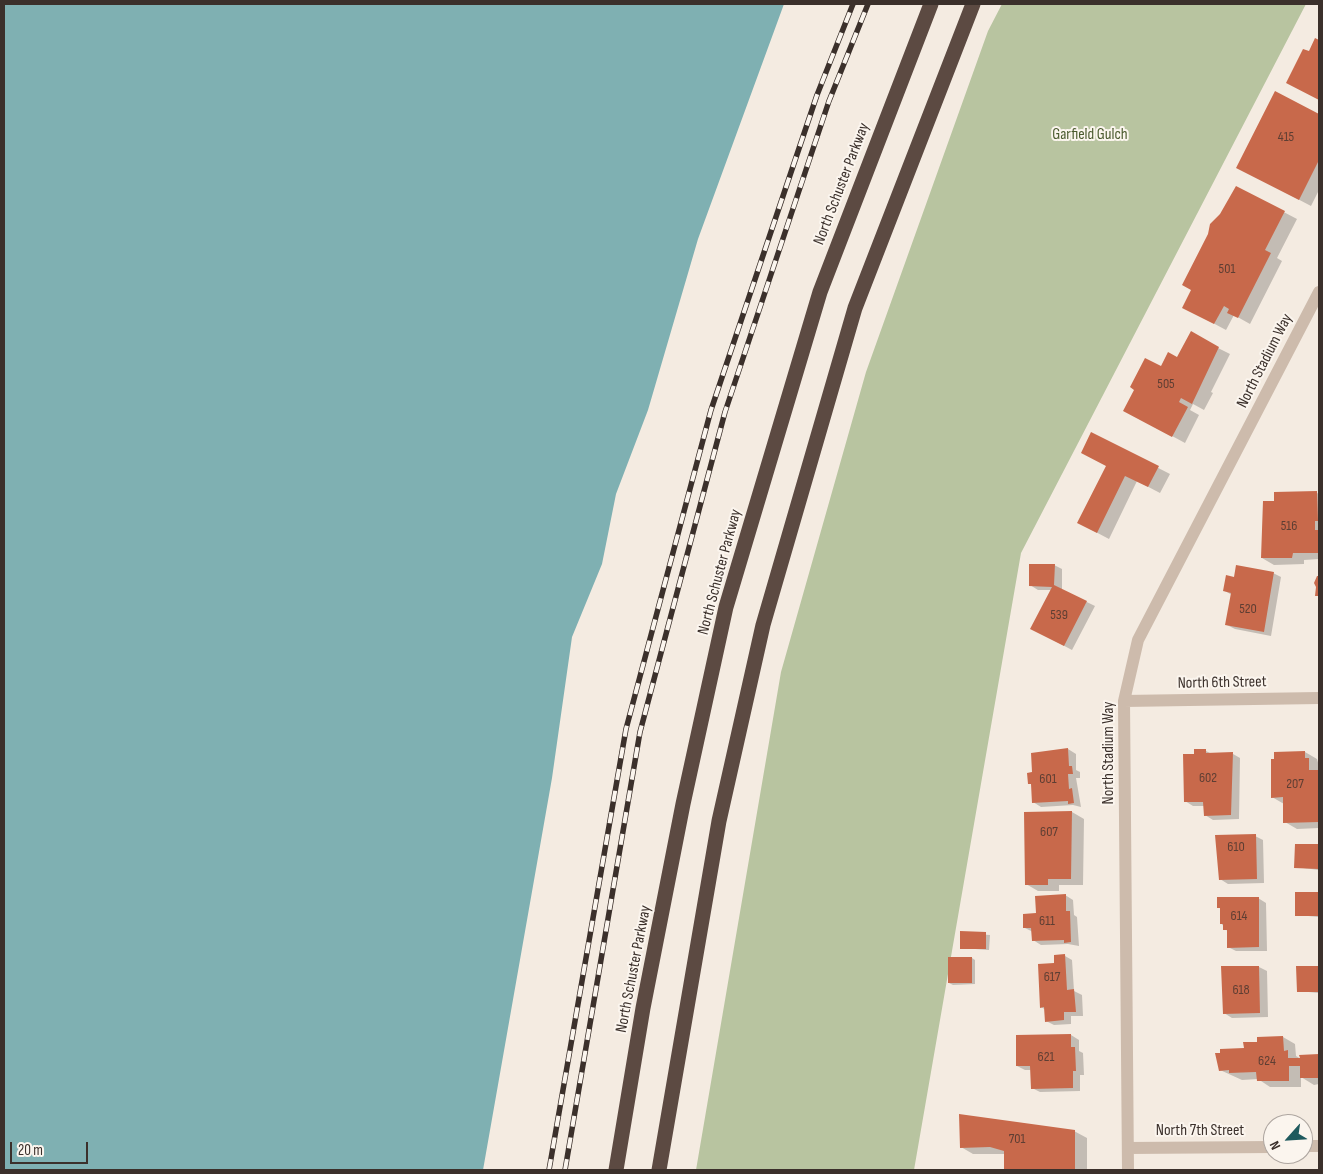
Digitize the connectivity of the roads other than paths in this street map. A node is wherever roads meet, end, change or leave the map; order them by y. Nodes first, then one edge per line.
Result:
1 (931, 4) edge
2 (973, 4) edge
3 (1319, 292) edge
4 (1319, 698) edge
5 (1124, 700) junction
6 (1263, 1147) edge
7 (1128, 1148) junction
8 (616, 1170) edge
9 (659, 1170) edge
10 (1128, 1170) edge

1 - 8 highway, North Schuster Parkway
2 - 9 highway
3 - 5 street, North Stadium Way
4 - 5 street, North 6th Street
5 - 7 street, North Stadium Way
6 - 7 street, North 7th Street
7 - 10 street, North Stadium Way

